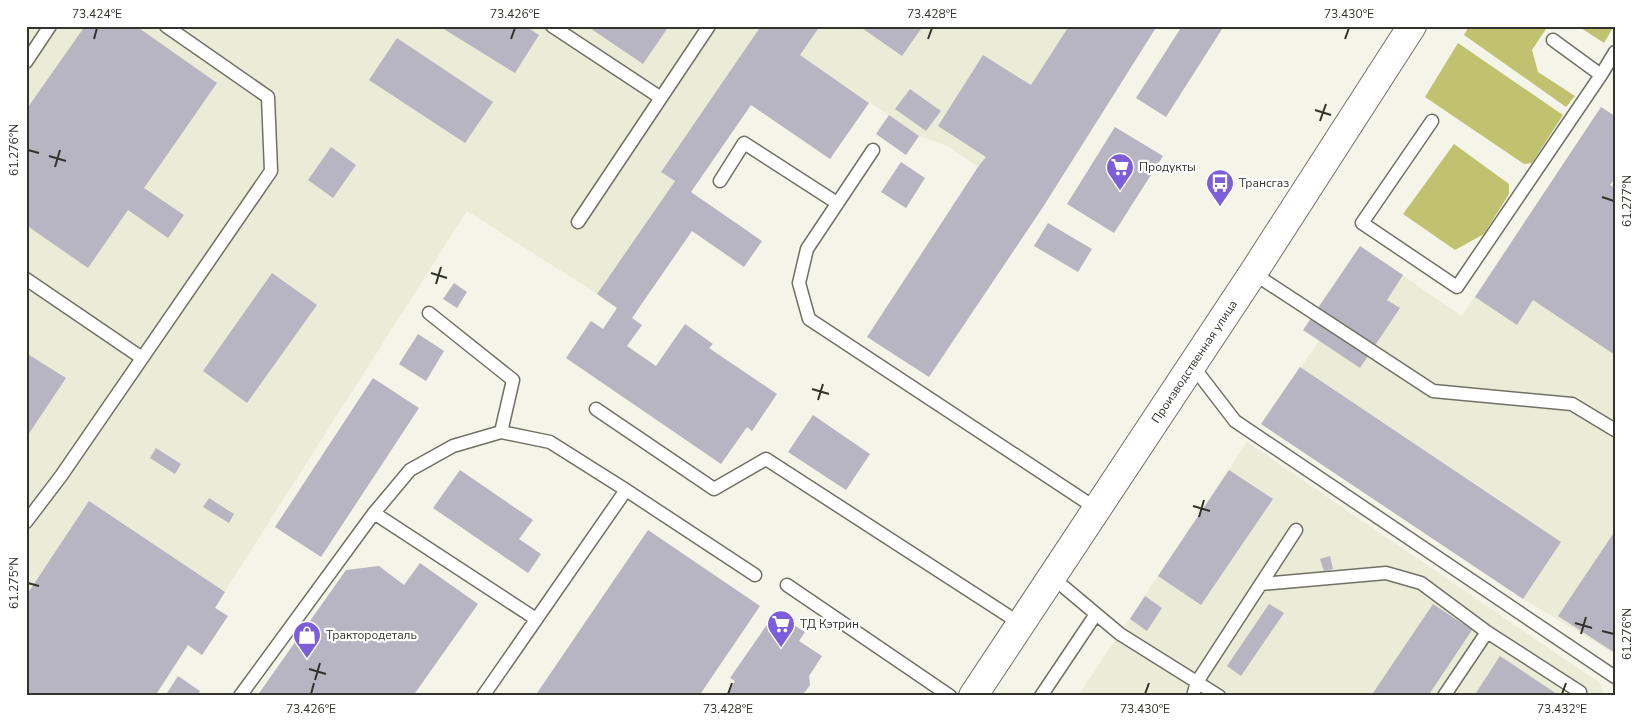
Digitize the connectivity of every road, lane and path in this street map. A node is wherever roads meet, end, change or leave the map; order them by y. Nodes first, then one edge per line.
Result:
1 (50, 26) edge
2 (166, 26) edge
3 (552, 26) edge
4 (709, 26) edge
5 (1412, 26) edge
6 (1553, 40) dead end
7 (1615, 52) edge
8 (26, 62) edge
9 (1601, 75) junction
10 (661, 98) junction
11 (1432, 120) dead end
12 (872, 150) dead end
13 (720, 181) dead end
14 (837, 203) junction
15 (578, 222) dead end
16 (1253, 273) junction
17 (26, 280) edge
18 (429, 313) dead end
19 (142, 358) junction
20 (1192, 365) junction
21 (596, 409) dead end
22 (1615, 430) edge
23 (501, 432) junction
24 (626, 490) junction
25 (1097, 509) junction
26 (374, 513) junction
27 (26, 522) edge
28 (1296, 530) dead end
29 (755, 575) dead end
30 (1052, 577) junction
31 (1261, 584) junction
32 (787, 585) dead end
33 (1096, 614) junction
34 (536, 619) junction
35 (1021, 624) junction
36 (1487, 632) junction
37 (1615, 678) edge
38 (1197, 682) junction
39 (1580, 692) dead end
40 (240, 696) edge
41 (483, 696) edge
42 (950, 696) edge
43 (973, 696) edge
44 (1041, 696) edge
45 (1193, 696) edge
46 (1219, 696) edge
47 (1444, 696) edge

1 - 8 lane
2 - 19 lane
3 - 10 lane
4 - 10 lane
5 - 16 main road, Производственная улица
6 - 9 lane
7 - 9 lane
9 - 11 lane
10 - 15 lane
12 - 14 lane
13 - 14 lane
14 - 25 lane
16 - 20 main road, Производственная улица
16 - 22 lane
17 - 19 lane
18 - 23 lane
19 - 27 lane
20 - 25 main road, Производственная улица
20 - 37 lane
21 - 35 lane
23 - 24 lane
23 - 26 lane
24 - 29 lane
24 - 34 lane
25 - 30 main road, Производственная улица
26 - 34 lane
26 - 40 lane
28 - 31 lane
30 - 33 lane
30 - 35 main road, Производственная улица
31 - 36 lane
31 - 38 lane
32 - 42 lane
33 - 38 lane
33 - 44 lane
34 - 41 lane
35 - 43 main road, Производственная улица
36 - 39 lane
36 - 47 lane
38 - 45 lane
38 - 46 lane

